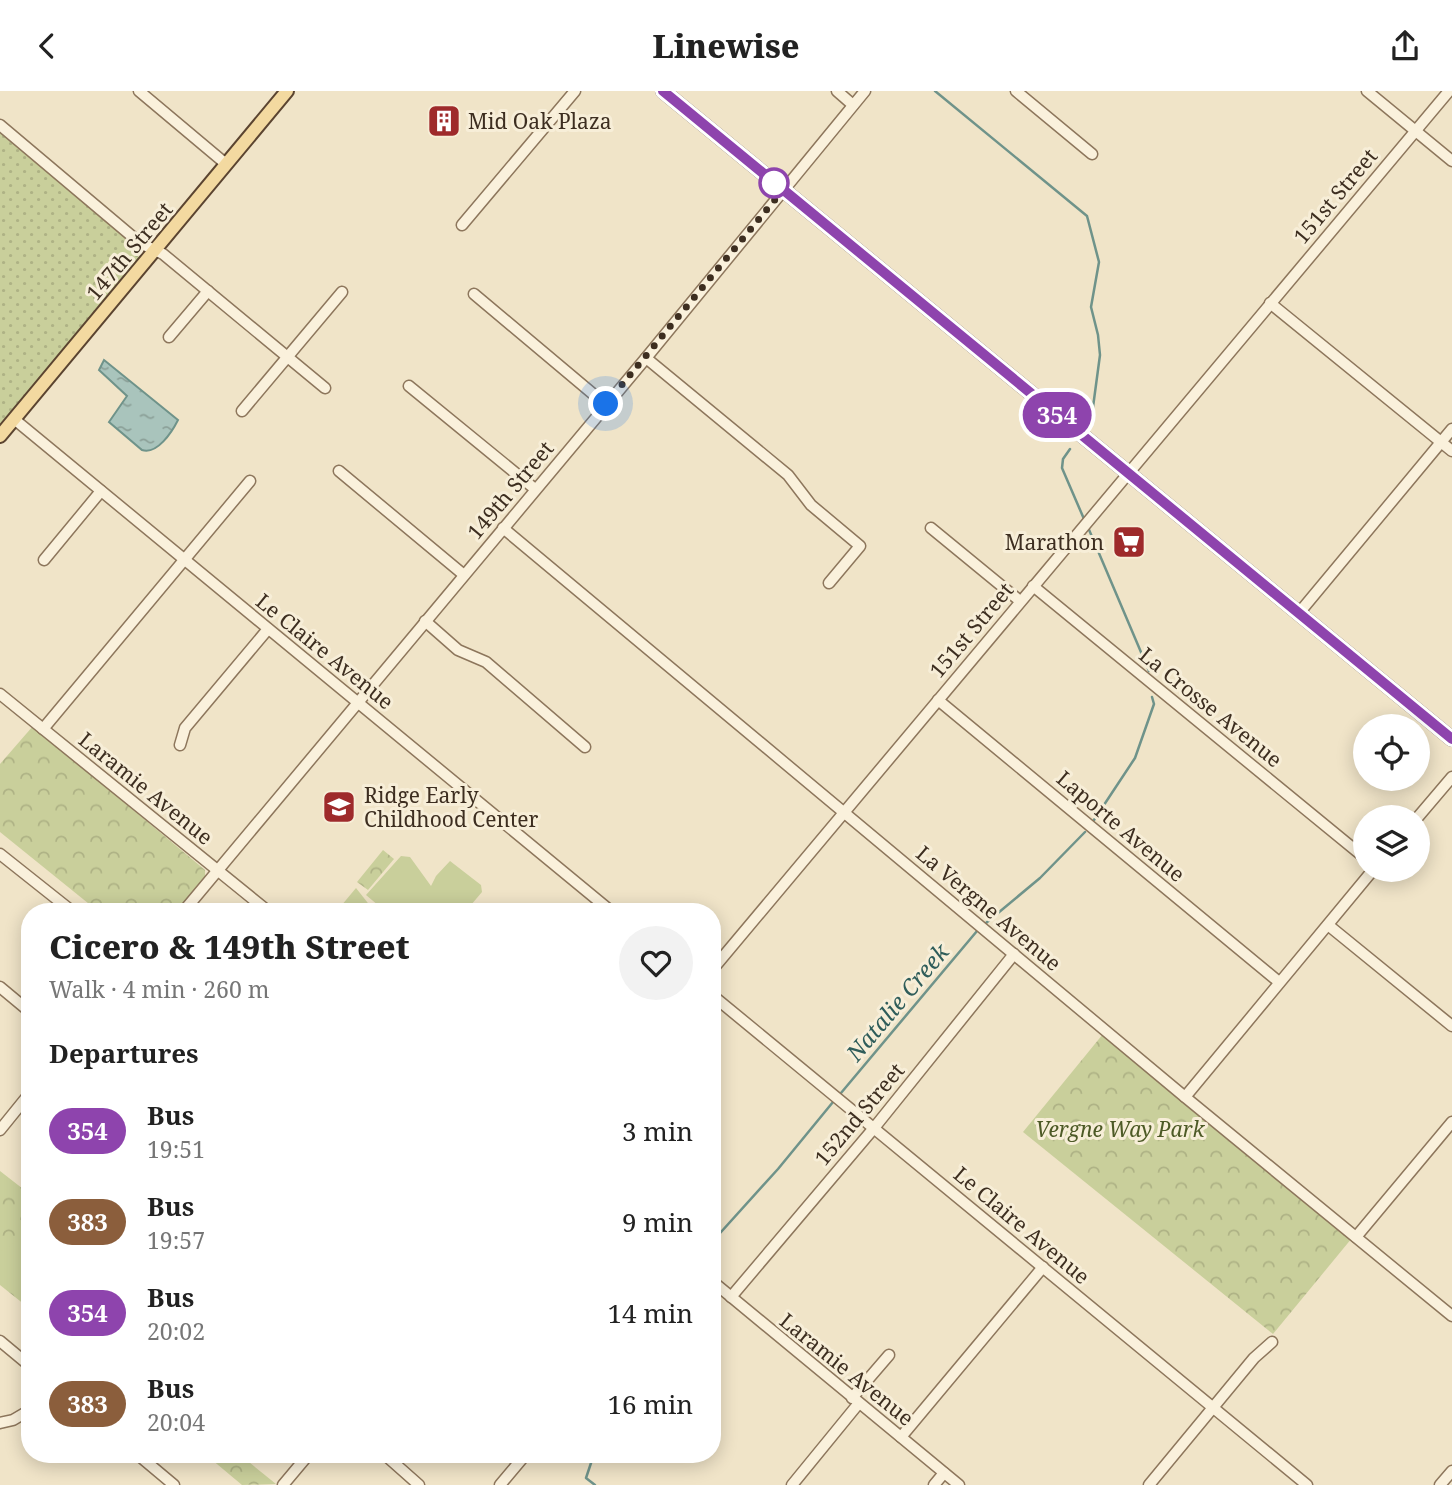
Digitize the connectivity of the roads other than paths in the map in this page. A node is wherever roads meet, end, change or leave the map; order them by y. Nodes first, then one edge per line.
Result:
1 (139, 91) edge
2 (287, 91) edge
3 (575, 91) edge
4 (663, 91) edge
5 (837, 91) edge
6 (865, 91) edge
7 (1016, 91) edge
8 (1367, 91) edge
9 (1449, 91) edge
10 (853, 105) junction
11 (0, 125) edge
12 (1415, 131) junction
13 (1092, 154) dead end
14 (1452, 161) edge
15 (226, 164) junction
16 (783, 190) junction
17 (462, 225) dead end
18 (155, 250) junction
19 (208, 291) junction
20 (342, 292) dead end
21 (474, 294) dead end
22 (1270, 303) junction
23 (169, 337) dead end
24 (287, 357) junction
25 (646, 358) junction
26 (409, 386) dead end
27 (325, 388) dead end
28 (606, 404) junction
29 (243, 411) dead end
30 (14, 419) junction
31 (1452, 429) edge
32 (0, 436) edge
33 (1441, 442) junction
34 (1452, 451) edge
35 (339, 471) dead end
36 (1127, 473) junction
37 (250, 481) dead end
38 (535, 489) junction
39 (101, 491) junction
40 (503, 528) junction
41 (931, 528) dead end
42 (44, 560) dead end
43 (184, 560) junction
44 (464, 575) junction
45 (829, 583) dead end
46 (1033, 586) junction
47 (1020, 601) junction
48 (1299, 613) junction
49 (425, 621) junction
50 (268, 629) junction
51 (0, 694) edge
52 (938, 700) junction
53 (358, 703) junction
54 (43, 729) junction
55 (1452, 739) edge
56 (180, 745) dead end
57 (585, 747) dead end
58 (1452, 777) edge
59 (1428, 805) edge
60 (843, 813) junction
61 (1353, 848) edge
62 (0, 854) edge
63 (218, 870) junction
64 (1363, 882) edge
65 (62, 903) edge
66 (190, 903) edge
67 (258, 903) edge
68 (601, 903) edge
69 (1328, 925) junction
70 (1014, 954) junction
71 (721, 959) edge
72 (1279, 982) junction
73 (0, 987) edge
74 (721, 1002) edge
75 (21, 1004) edge
76 (1452, 1026) edge
77 (1185, 1097) junction
78 (21, 1103) edge
79 (1452, 1122) edge
80 (2, 1123) edge
81 (874, 1128) junction
82 (1356, 1237) junction
83 (1043, 1267) junction
84 (721, 1289) edge
85 (731, 1297) junction
86 (1452, 1316) edge
87 (0, 1342) edge
88 (1272, 1342) dead end
89 (889, 1355) dead end
90 (21, 1359) edge
91 (855, 1401) junction
92 (1212, 1407) junction
93 (21, 1416) edge
94 (0, 1423) edge
95 (901, 1437) junction
96 (147, 1463) edge
97 (301, 1463) edge
98 (394, 1463) edge
99 (518, 1463) edge
100 (1452, 1471) edge
101 (944, 1473) junction
102 (174, 1485) edge
103 (283, 1485) edge
104 (419, 1485) edge
105 (500, 1485) edge
106 (792, 1485) edge
107 (934, 1485) edge
108 (959, 1485) edge
109 (1149, 1485) edge
110 (1307, 1485) edge
111 (1440, 1485) edge

1 - 15 street
2 - 15 main road, 147th Street
3 - 17 street
4 - 16 main road
5 - 10 street
6 - 10 street, 149th Street
7 - 13 street
8 - 12 street
9 - 12 street, 151st Street
10 - 16 street, 149th Street
11 - 18 street
12 - 14 street
12 - 22 street, 151st Street
15 - 18 main road, 147th Street
16 - 25 street, 149th Street
16 - 36 main road
18 - 19 street
18 - 30 main road, 147th Street
19 - 23 street
19 - 24 street
20 - 24 street
21 - 28 street
22 - 33 street
22 - 36 street, 151st Street
24 - 27 street
24 - 29 street
25 - 28 street, 149th Street
25 - 45 street
26 - 38 street
28 - 38 street, 149th Street
30 - 32 main road, 147th Street
30 - 39 street, Le Claire Avenue
31 - 33 street
33 - 34 street
33 - 48 street
35 - 44 street
36 - 46 street, 151st Street
36 - 48 main road
37 - 43 street
38 - 40 street, 149th Street
39 - 42 street
39 - 43 street, Le Claire Avenue
40 - 44 street, 149th Street
40 - 60 street, La Vergne Avenue
41 - 47 street
43 - 50 street, Le Claire Avenue
43 - 54 street
44 - 49 street, 149th Street
46 - 47 street, 151st Street
46 - 61 street, La Crosse Avenue
47 - 52 street, 151st Street
48 - 55 main road
49 - 53 street, 149th Street
49 - 57 street
50 - 53 street, Le Claire Avenue
50 - 56 street
51 - 54 street, Laramie Avenue
52 - 60 street, 151st Street
52 - 72 street, Laporte Avenue
53 - 63 street, 149th Street
53 - 68 street, Le Claire Avenue
54 - 63 street, Laramie Avenue
58 - 59 street
60 - 70 street, La Vergne Avenue
60 - 71 street, 151st Street
62 - 65 street
63 - 66 street, 149th Street
63 - 67 street, Laramie Avenue
64 - 69 street
69 - 72 street
69 - 76 street
70 - 77 street, La Vergne Avenue
70 - 81 street, 152nd Street
72 - 77 street
73 - 75 street
74 - 81 street, Le Claire Avenue
77 - 82 street, La Vergne Avenue
78 - 80 street
79 - 82 street
81 - 83 street, Le Claire Avenue
81 - 85 street, 152nd Street
82 - 86 street, La Vergne Avenue
83 - 92 street, Le Claire Avenue
83 - 95 street
84 - 85 street, Laramie Avenue
85 - 91 street, Laramie Avenue
87 - 90 street
88 - 92 street
89 - 91 street
91 - 95 street, Laramie Avenue
91 - 106 street
92 - 109 street
92 - 110 street, Le Claire Avenue
93 - 94 street
95 - 101 street, Laramie Avenue
96 - 102 street
97 - 103 street
98 - 104 street
99 - 105 street
100 - 111 street
101 - 107 street
101 - 108 street, Laramie Avenue

